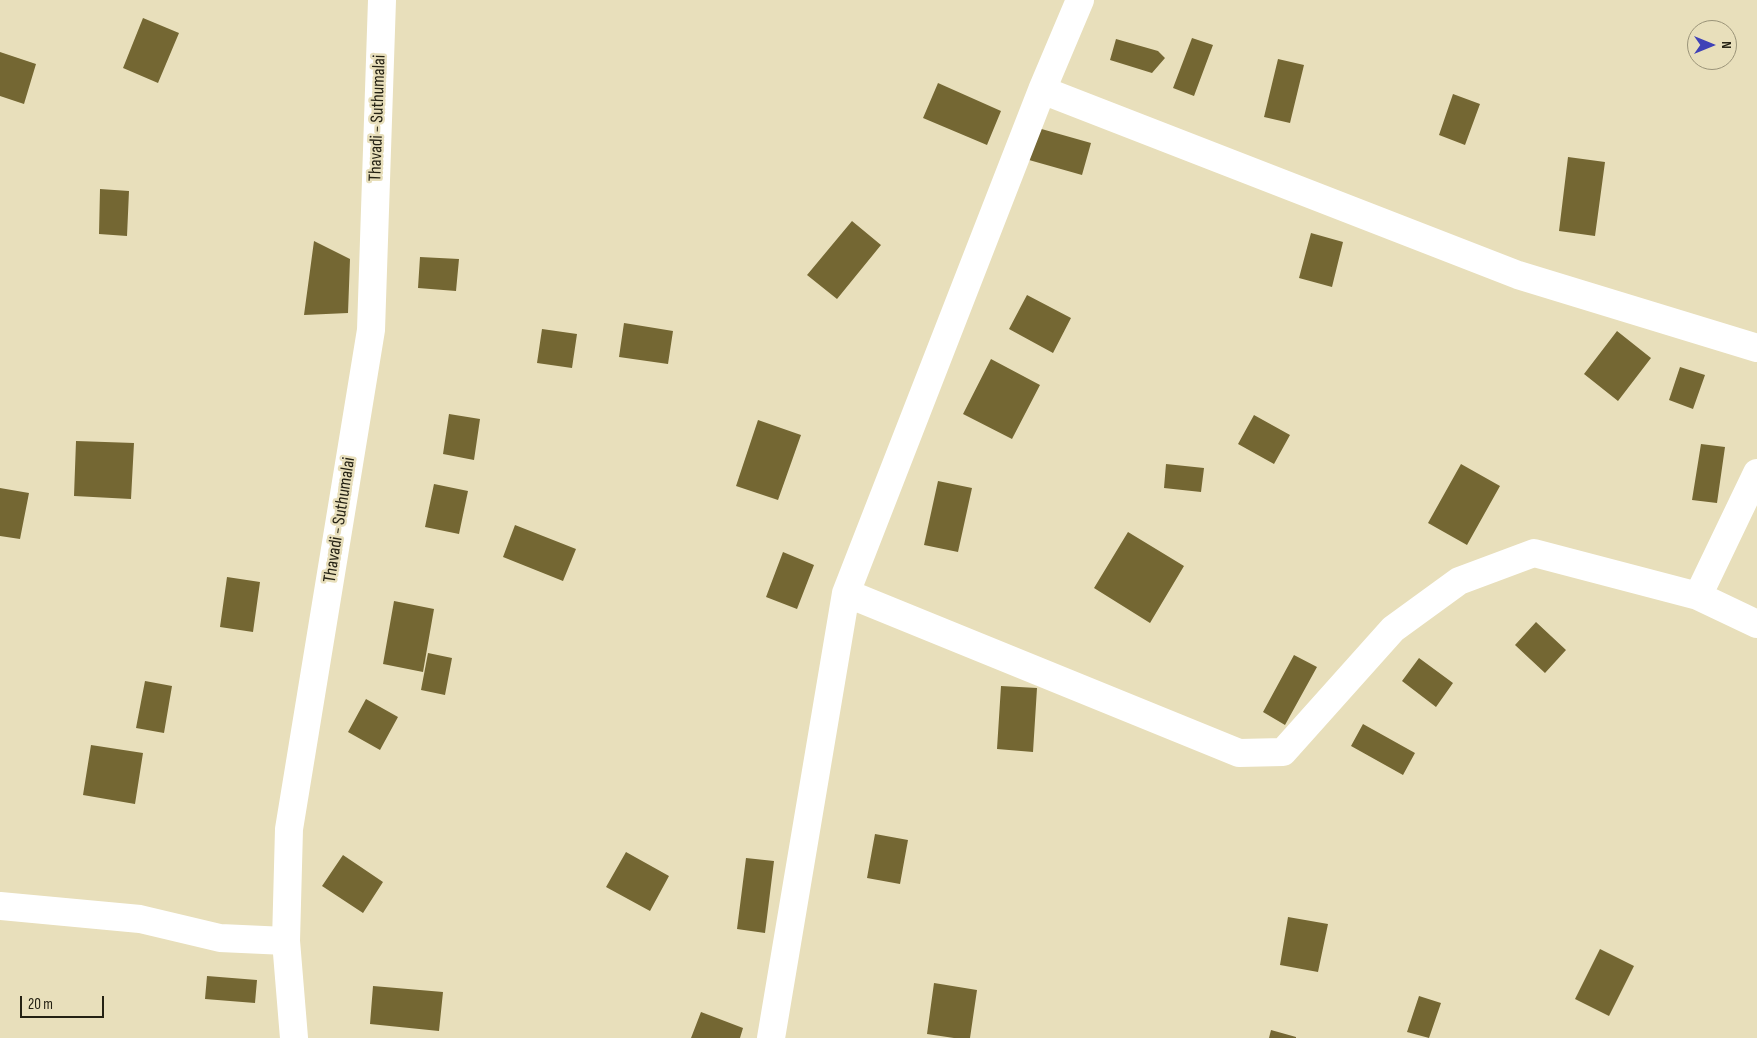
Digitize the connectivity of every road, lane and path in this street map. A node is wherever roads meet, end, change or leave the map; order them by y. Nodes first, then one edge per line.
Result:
1 (382, 0) edge
2 (1080, 0) edge
3 (1042, 90) junction
4 (1757, 348) edge
5 (1757, 473) edge
6 (846, 593) junction
7 (1698, 596) junction
8 (1757, 624) edge
9 (0, 906) edge
10 (286, 941) junction
11 (294, 1038) edge
12 (771, 1038) edge

1 - 10 street, Thavadi - Suthumalai
2 - 3 street
3 - 4 street
3 - 6 street
5 - 7 street
6 - 7 street
6 - 12 street
7 - 8 street
9 - 10 street
10 - 11 street, Thavadi - Suthumalai

